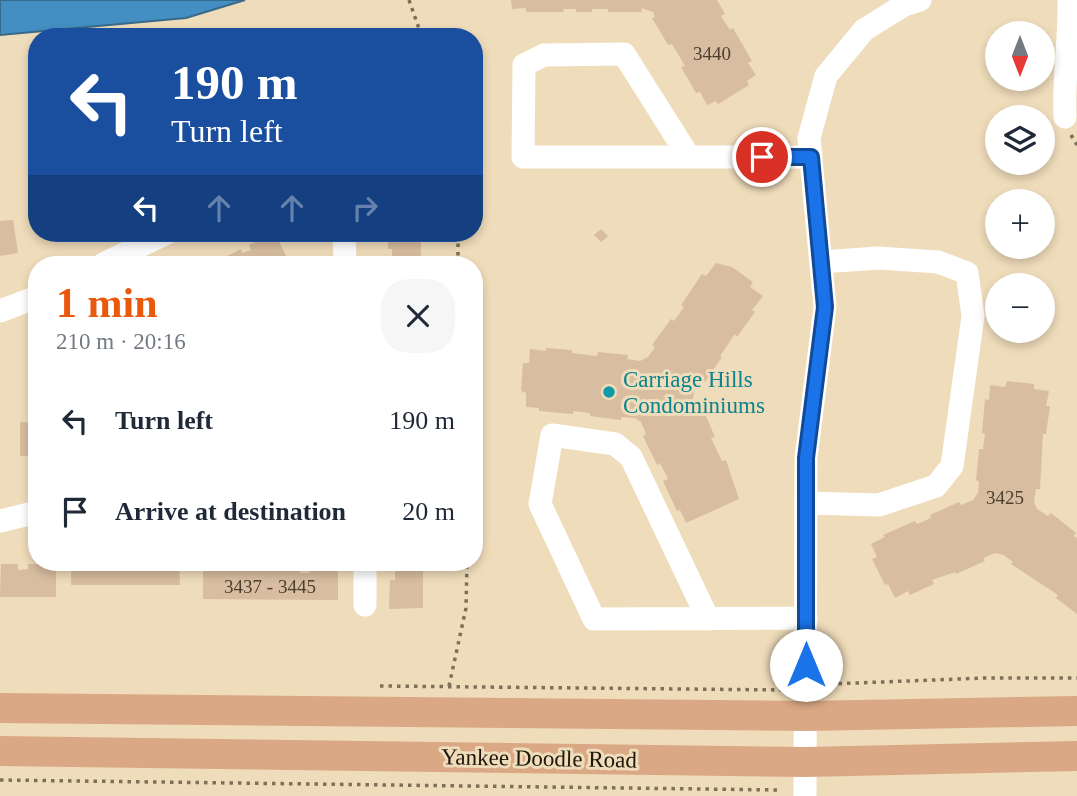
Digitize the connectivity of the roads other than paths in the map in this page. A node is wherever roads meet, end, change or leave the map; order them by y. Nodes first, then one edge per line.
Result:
1 (920, 0) edge
2 (1069, 0) edge
3 (1065, 117) dead end
4 (689, 157) junction
5 (811, 157) junction
6 (148, 242) edge
7 (120, 256) edge
8 (821, 262) junction
9 (28, 300) edge
10 (0, 311) edge
11 (806, 503) junction
12 (28, 514) edge
13 (0, 521) edge
14 (365, 571) edge
15 (365, 605) dead end
16 (708, 618) junction
17 (806, 618) junction
18 (0, 708) edge
19 (1077, 711) edge
20 (806, 716) junction
21 (0, 751) edge
22 (1077, 756) edge
23 (806, 762) junction
24 (806, 796) edge

1 - 5 street
2 - 3 street
4 - 4 street
4 - 5 street
5 - 8 street
6 - 7 street
8 - 11 street
8 - 11 street
9 - 10 street
11 - 17 street
12 - 13 street
14 - 15 street
16 - 16 street
16 - 17 street
17 - 20 street
18 - 20 main road, Yankee Doodle Road
19 - 20 main road, Yankee Doodle Road
20 - 23 street
21 - 23 main road, Yankee Doodle Road
22 - 23 main road, Yankee Doodle Road
23 - 24 street

